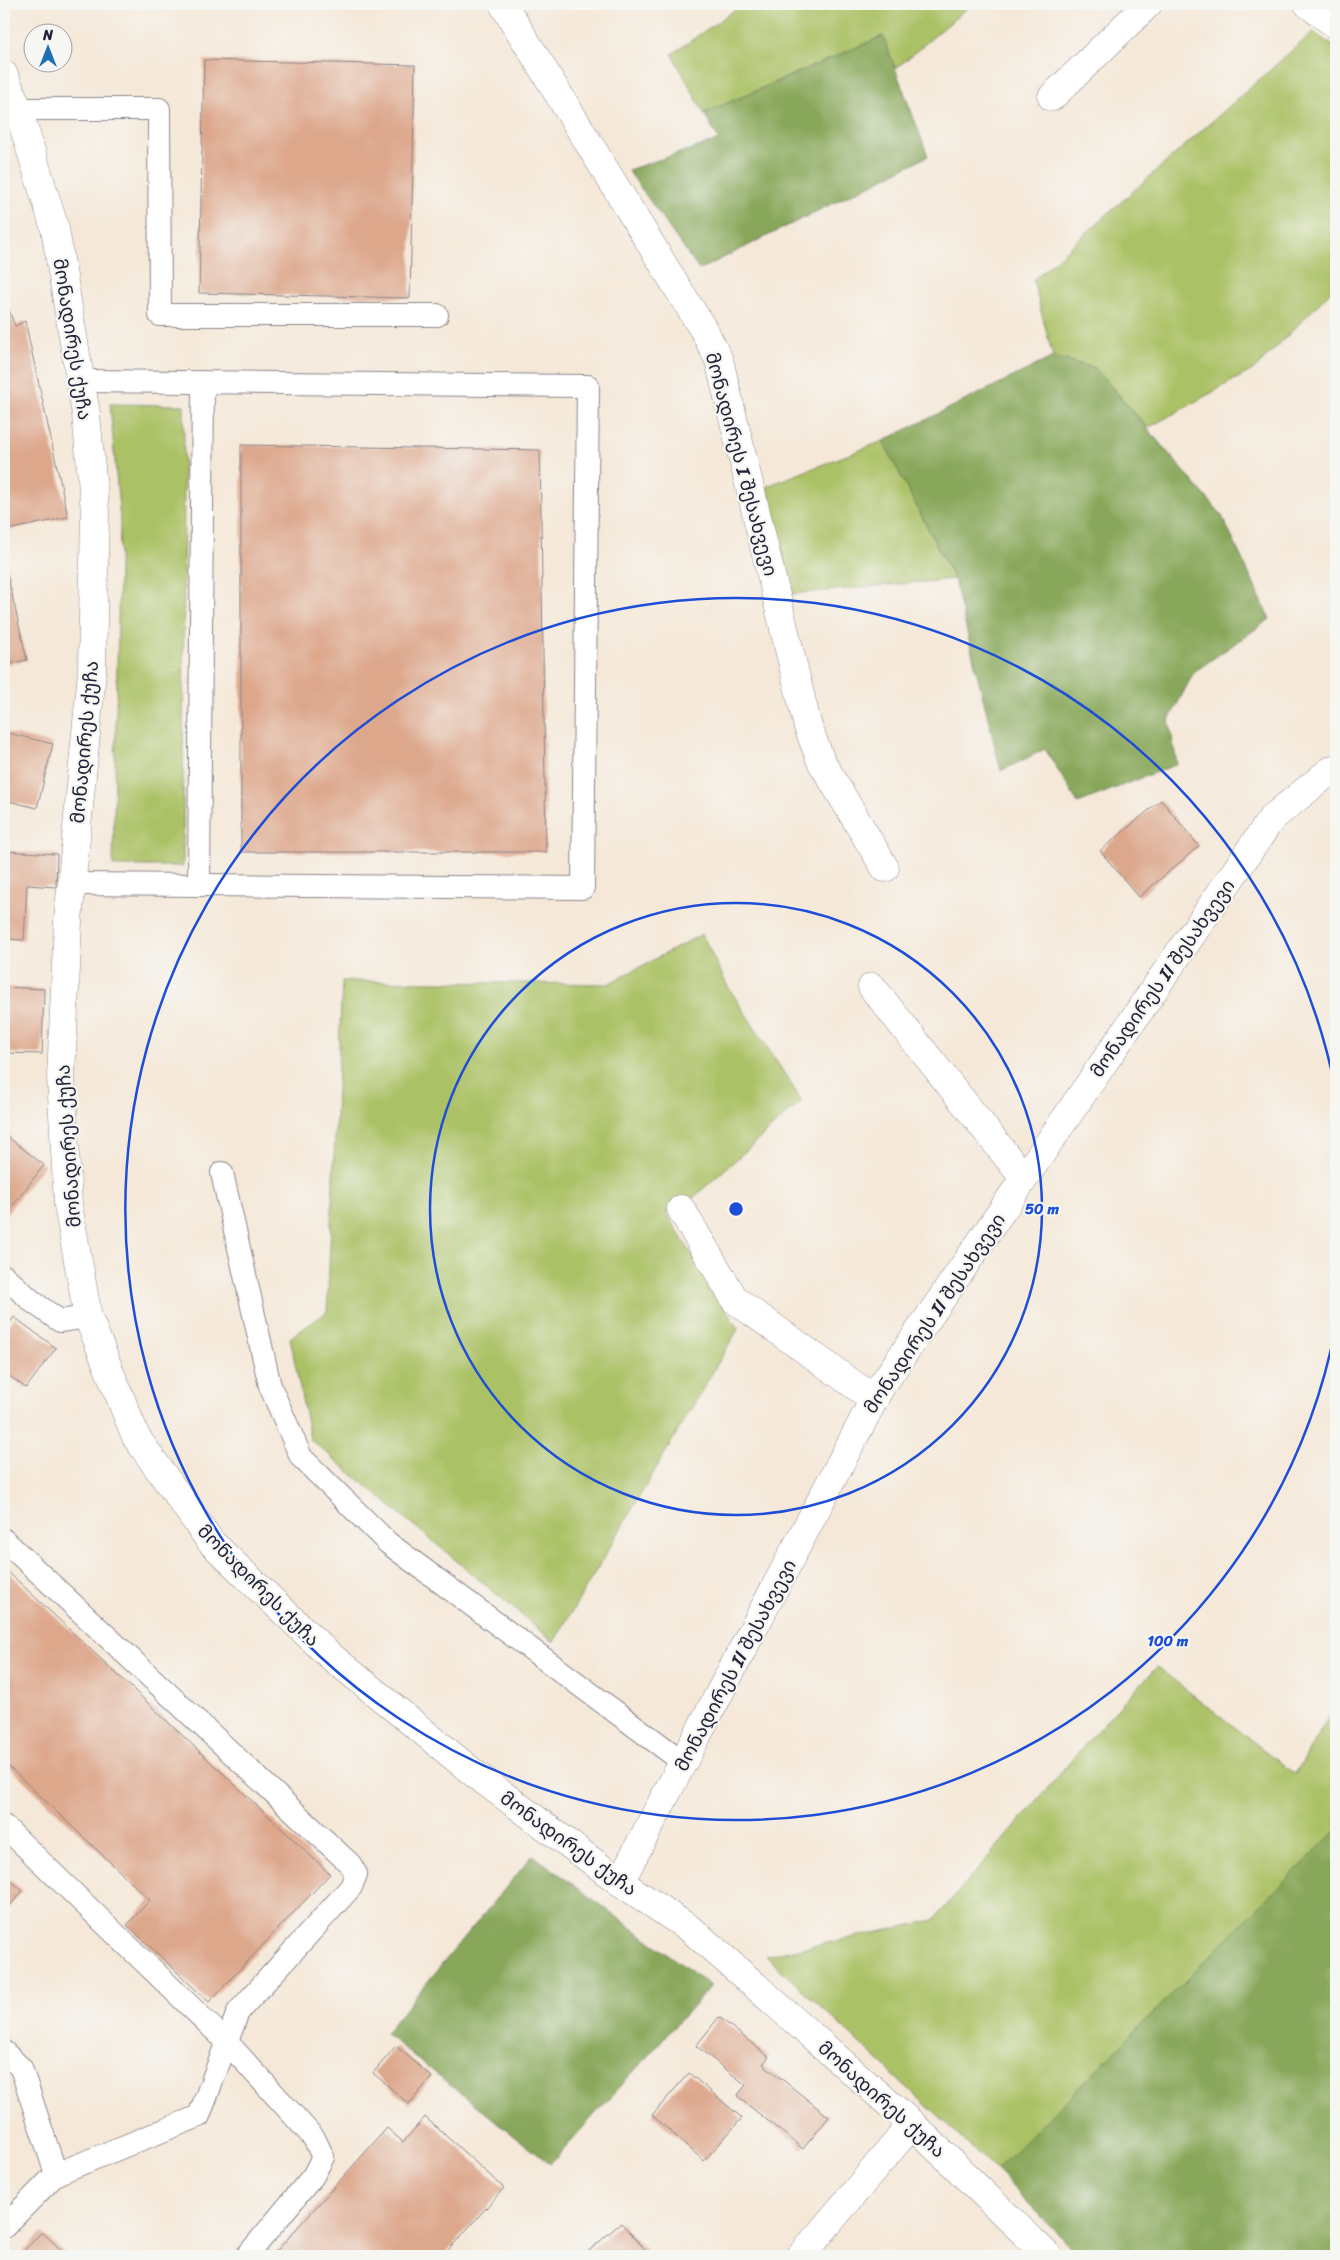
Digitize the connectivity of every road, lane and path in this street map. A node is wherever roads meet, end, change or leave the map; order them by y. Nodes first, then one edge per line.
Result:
1 (503, 4) edge
2 (1148, 4) edge
3 (1308, 4) edge
4 (1336, 25) edge
5 (4, 75) edge
6 (1052, 97) dead end
7 (18, 109) junction
8 (437, 315) dead end
9 (81, 381) junction
10 (203, 382) junction
11 (1336, 768) edge
12 (885, 868) dead end
13 (72, 884) junction
14 (199, 885) junction
15 (872, 987) dead end
16 (222, 1173) dead end
17 (1024, 1178) junction
18 (681, 1209) dead end
19 (4, 1276) edge
20 (88, 1317) junction
21 (874, 1399) junction
22 (4, 1540) edge
23 (683, 1762) junction
24 (4, 1826) edge
25 (620, 1882) junction
26 (227, 2042) junction
27 (4, 2052) edge
28 (912, 2124) junction
29 (56, 2174) junction
30 (4, 2227) edge
31 (247, 2256) edge
32 (801, 2256) edge
33 (1048, 2256) edge

1 - 12 street, მონადირეს I შესახვევი
2 - 6 street
3 - 4 street
5 - 7 street, მონადირეს ქუჩა
7 - 8 lane
7 - 9 street, მონადირეს ქუჩა
9 - 10 lane
9 - 13 street, მონადირეს ქუჩა
10 - 14 lane
10 - 14 lane
11 - 17 street, მონადირეს II შესახვევი
13 - 14 lane
13 - 20 street, მონადირეს ქუჩა
15 - 17 street
16 - 23 lane
17 - 21 street, მონადირეს II შესახვევი
18 - 21 street
19 - 20 lane
20 - 25 street, მონადირეს ქუჩა
21 - 23 street, მონადირეს II შესახვევი
22 - 26 lane
23 - 25 street, მონადირეს II შესახვევი
24 - 26 lane
25 - 28 street, მონადირეს ქუჩა
26 - 29 lane
26 - 31 lane
27 - 29 lane
28 - 32 street
28 - 33 street, მონადირეს ქუჩა
29 - 30 lane

